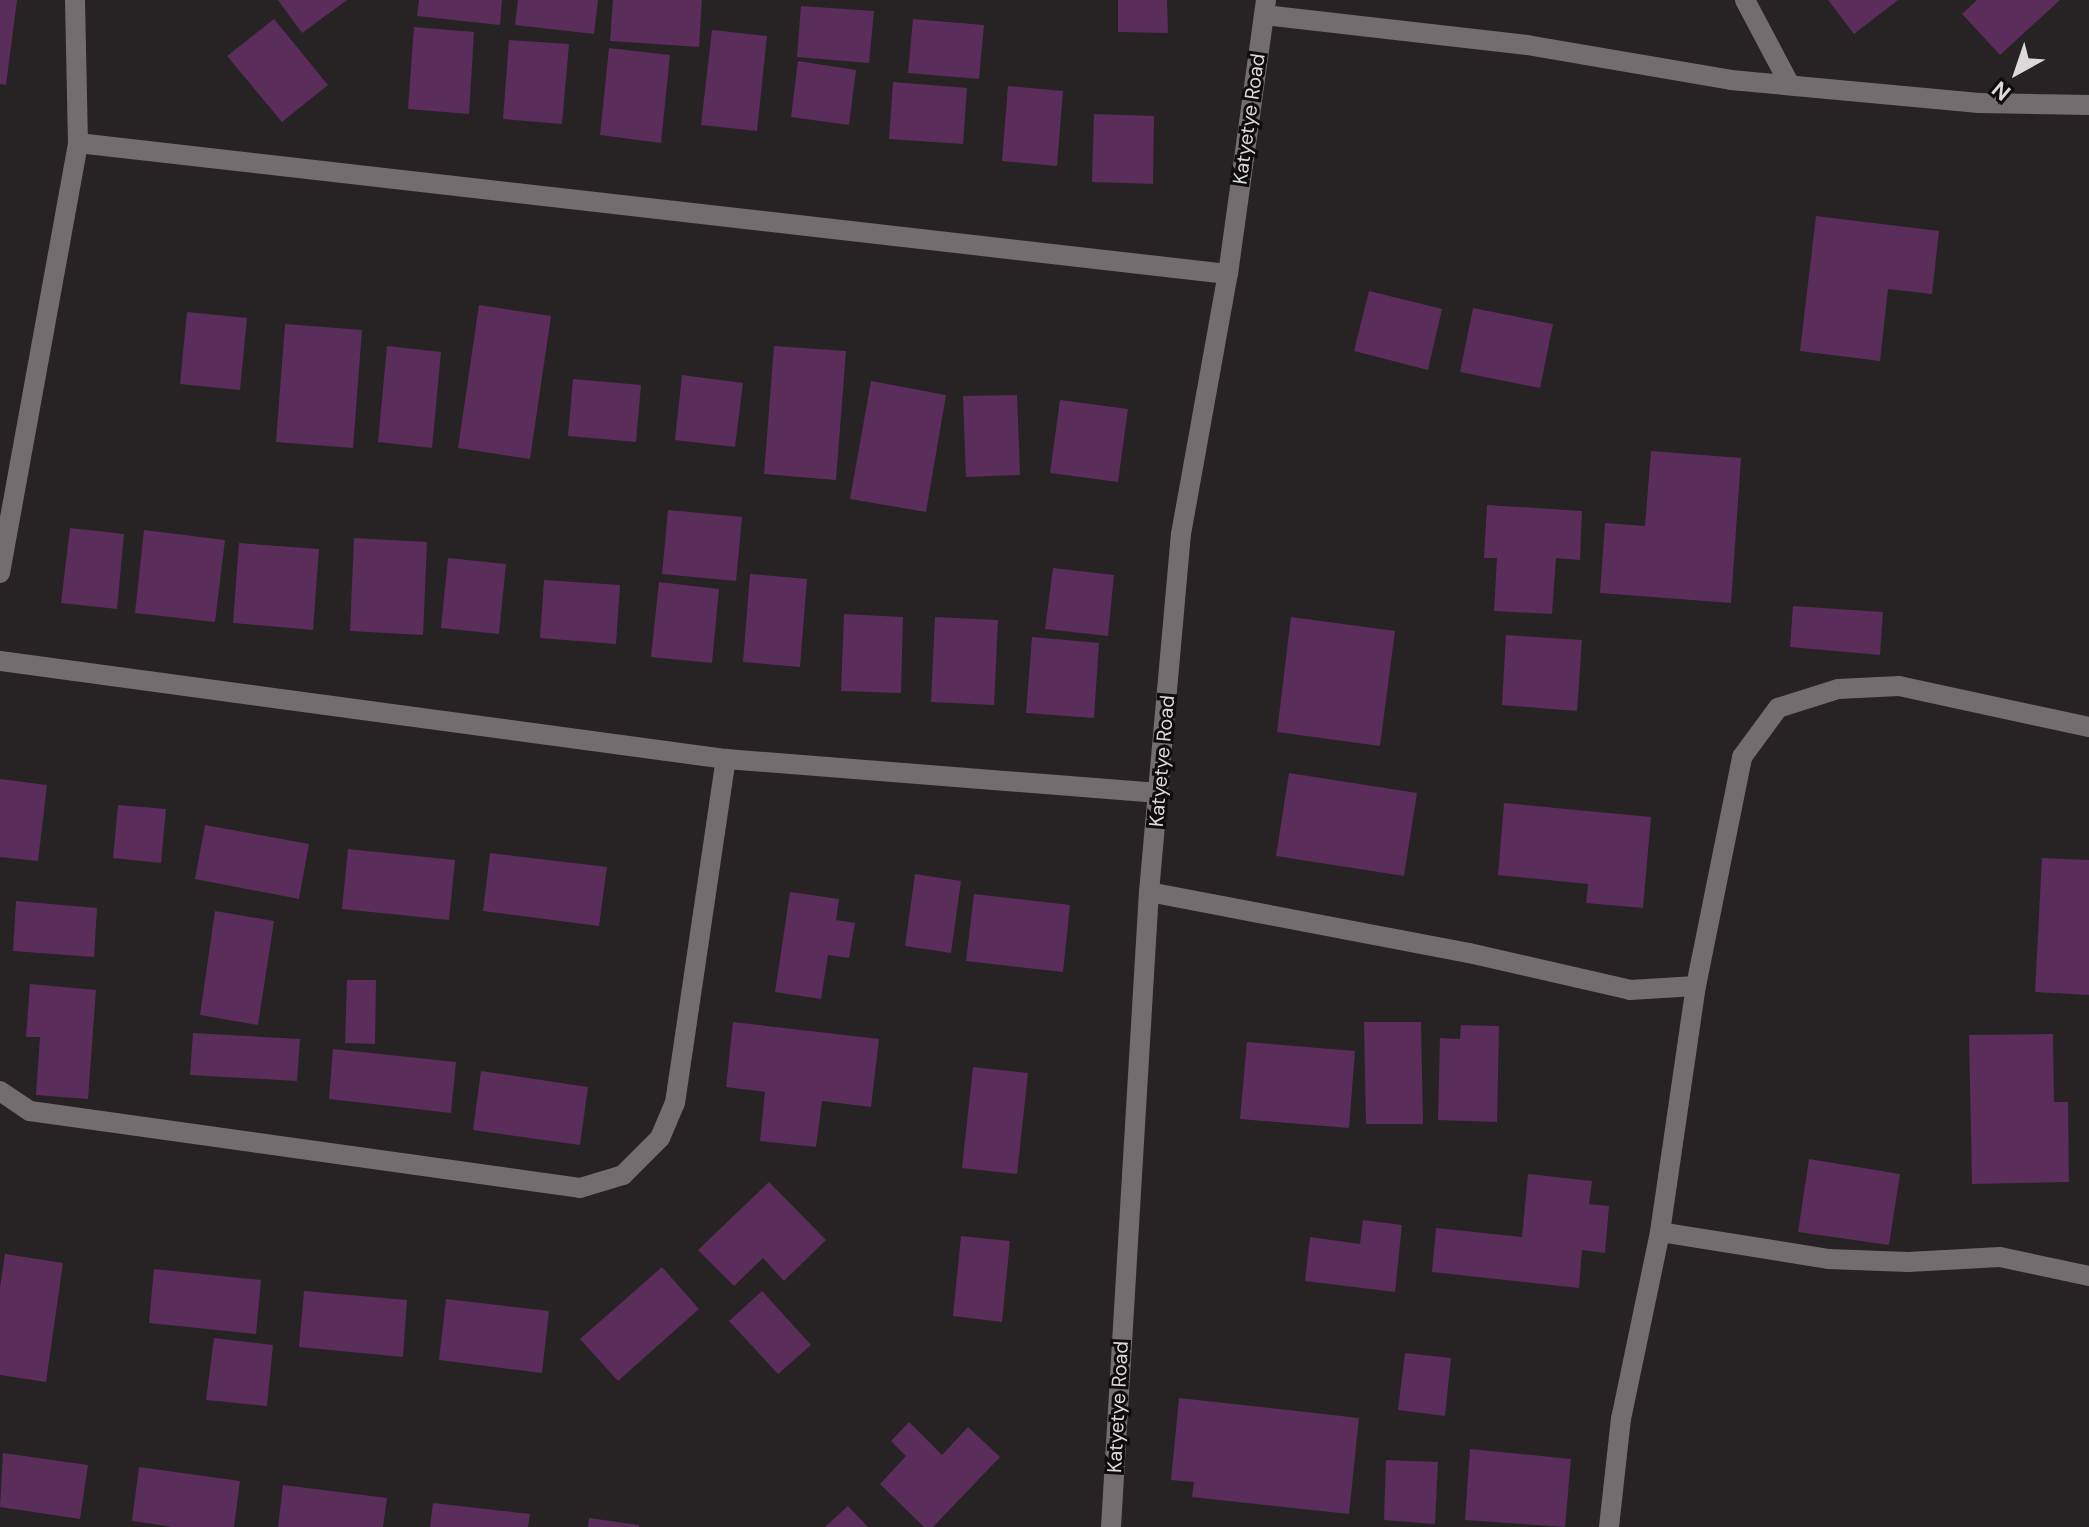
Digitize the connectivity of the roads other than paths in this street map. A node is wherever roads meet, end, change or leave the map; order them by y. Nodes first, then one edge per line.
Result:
1 (75, 0) edge
2 (1745, 0) edge
3 (1265, 7) edge
4 (1790, 85) junction
5 (2089, 105) edge
6 (78, 143) junction
7 (1228, 274) junction
8 (0, 573) edge
9 (0, 661) edge
10 (2089, 727) edge
11 (726, 759) junction
12 (1159, 793) junction
13 (1149, 892) junction
14 (1696, 986) junction
15 (0, 1091) edge
16 (1660, 1232) junction
17 (2089, 1276) edge
18 (1111, 1527) edge
19 (1609, 1527) edge

1 - 6 street
2 - 4 street
3 - 4 street
3 - 7 street, Katyetye Road
4 - 5 street
6 - 7 street
6 - 8 street
7 - 12 street, Katyetye Road
9 - 11 street
10 - 14 street
11 - 12 street
11 - 15 street
12 - 13 street, Katyetye Road
13 - 14 street
13 - 18 street, Katyetye Road
14 - 16 street
16 - 17 street
16 - 19 street

